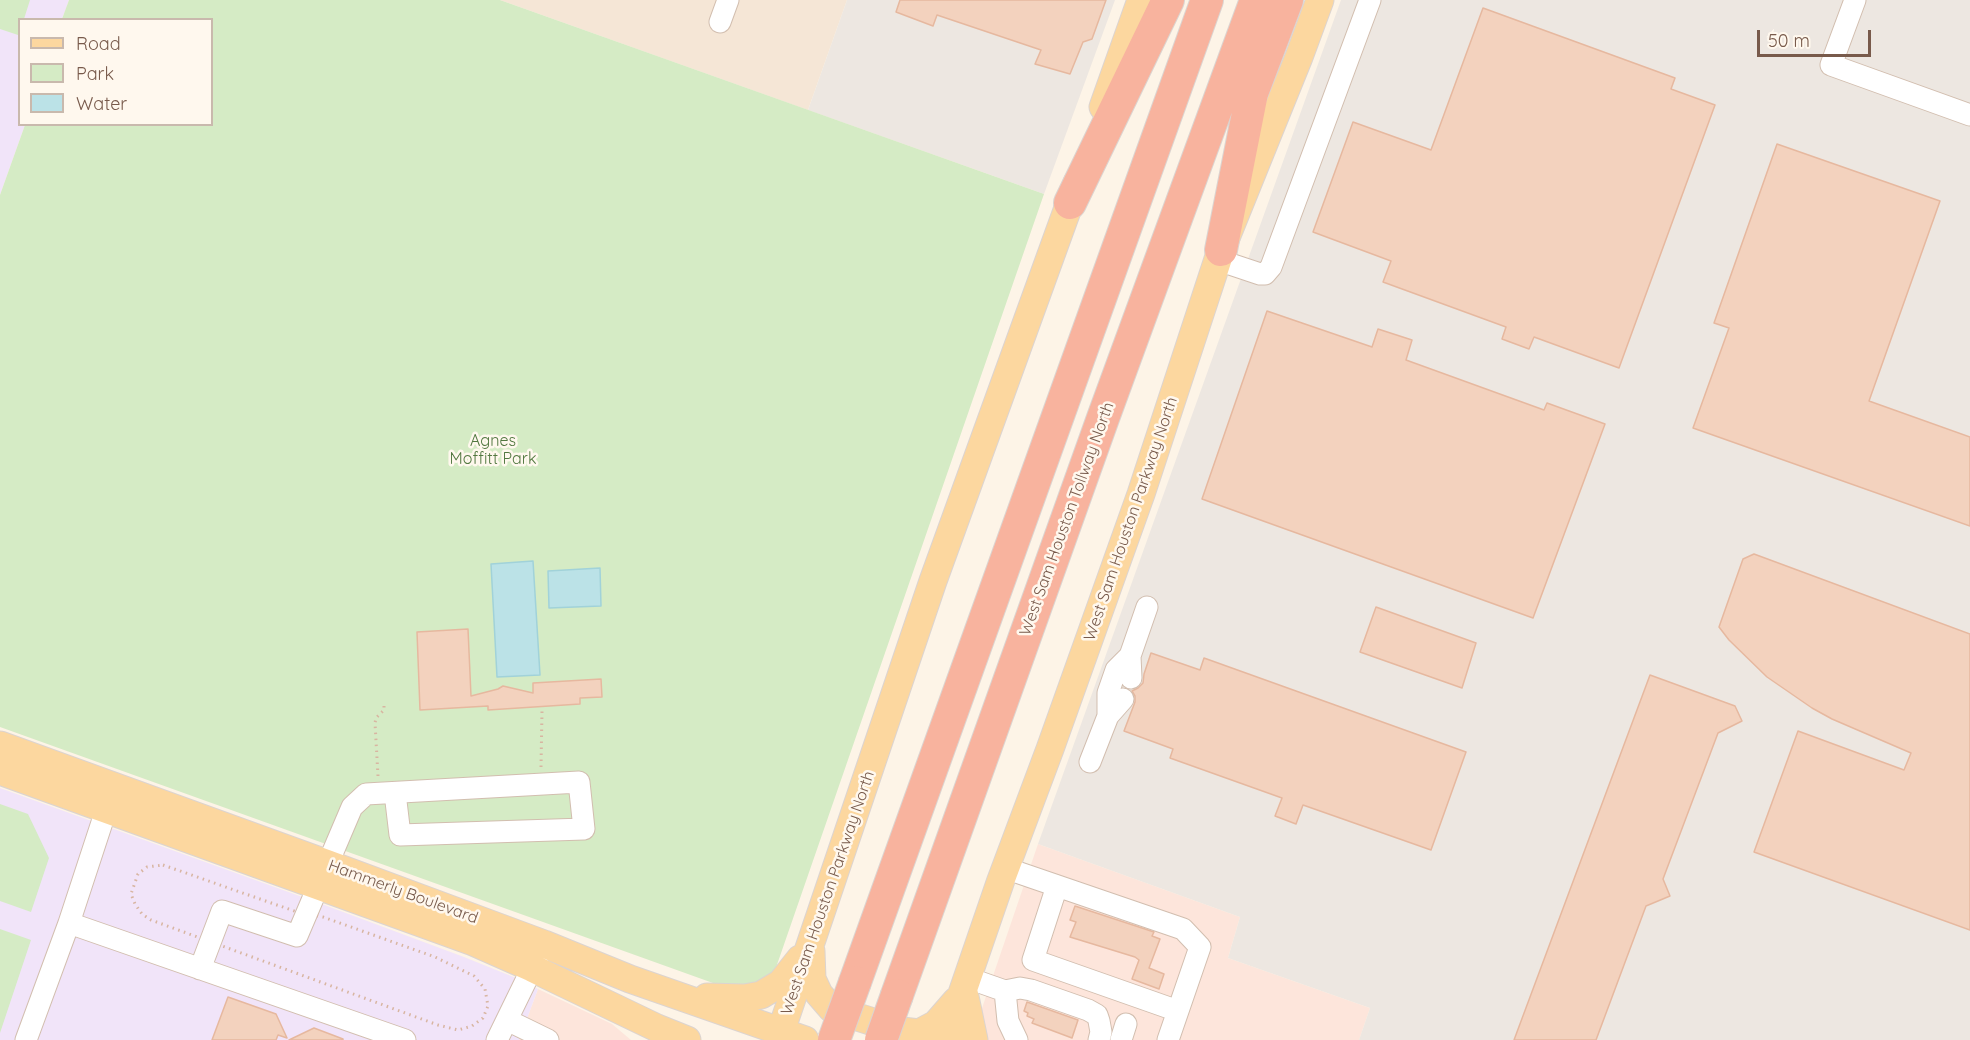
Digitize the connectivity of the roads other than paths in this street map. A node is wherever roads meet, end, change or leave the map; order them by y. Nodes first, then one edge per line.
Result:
1 (728, 0) edge
2 (1141, 0) edge
3 (1168, 0) edge
4 (1207, 0) edge
5 (1256, 0) edge
6 (1287, 0) edge
7 (1320, 0) edge
8 (1371, 0) edge
9 (1855, 0) edge
10 (720, 22) dead end
11 (1970, 115) edge
12 (1070, 203) junction
13 (1220, 255) junction
14 (1147, 607) dead end
15 (1130, 656) junction
16 (1131, 678) dead end
17 (1123, 699) dead end
18 (1108, 716) junction
19 (0, 745) edge
20 (1090, 762) dead end
21 (0, 771) edge
22 (387, 793) junction
23 (110, 798) junction
24 (1005, 868) junction
25 (323, 875) junction
26 (1057, 886) junction
27 (69, 923) junction
28 (810, 946) junction
29 (538, 956) junction
30 (200, 969) junction
31 (966, 985) junction
32 (1005, 991) junction
33 (678, 996) junction
34 (1178, 1011) junction
35 (507, 1020) junction
36 (654, 1034) edge
37 (788, 1037) edge
38 (26, 1040) edge
39 (405, 1040) edge
40 (497, 1040) edge
41 (548, 1040) edge
42 (687, 1040) edge
43 (834, 1040) edge
44 (881, 1040) edge
45 (946, 1040) edge
46 (974, 1040) edge
47 (1017, 1040) edge
48 (1099, 1040) edge
49 (1168, 1040) edge

1 - 10 street
2 - 12 main road, West Sam Houston Parkway North
3 - 12 highway
4 - 43 highway, bridge
5 - 44 highway, West Sam Houston Tollway North, bridge
6 - 13 highway
7 - 13 main road, West Sam Houston Parkway North
8 - 13 street
9 - 11 street
12 - 28 main road, West Sam Houston Parkway North
13 - 24 main road, West Sam Houston Parkway North
14 - 15 street
15 - 16 street
15 - 18 street
17 - 18 street
18 - 20 street
19 - 23 main road, Hammerly Boulevard
21 - 23 main road, Hammerly Boulevard
22 - 22 street
22 - 25 street
23 - 25 main road, Hammerly Boulevard
23 - 27 street
24 - 26 street
24 - 31 main road, West Sam Houston Parkway North
25 - 29 main road, Hammerly Boulevard
25 - 30 street
26 - 34 street
26 - 34 street
27 - 30 street
27 - 38 street
28 - 31 main road
28 - 33 main road
28 - 37 main road, West Sam Houston Parkway North
29 - 33 main road, Hammerly Boulevard
29 - 35 street
29 - 36 main road, Hammerly Boulevard
30 - 39 street
31 - 32 street
31 - 45 main road, West Sam Houston Parkway North
31 - 46 main road
32 - 47 street
32 - 48 street
33 - 37 main road, Hammerly Boulevard
34 - 49 street
35 - 40 street
35 - 41 street
36 - 42 main road, Hammerly Boulevard

